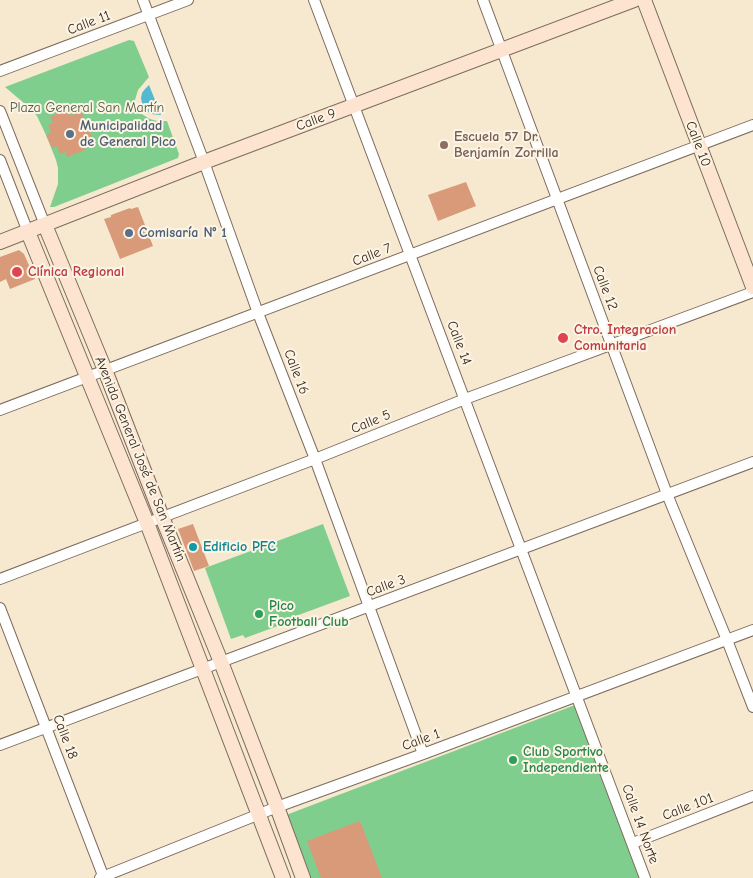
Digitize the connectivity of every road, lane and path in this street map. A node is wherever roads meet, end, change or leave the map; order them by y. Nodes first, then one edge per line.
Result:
1 (143, 0) edge
2 (188, 0) edge
3 (314, 0) edge
4 (483, 0) edge
5 (634, 0) edge
6 (644, 0) edge
7 (149, 15) junction
8 (502, 50) junction
9 (0, 71) edge
10 (354, 106) junction
11 (0, 110) edge
12 (753, 125) edge
13 (699, 145) junction
14 (0, 160) edge
15 (204, 162) junction
16 (557, 199) junction
17 (45, 225) junction
18 (28, 232) junction
19 (0, 242) edge
20 (410, 255) junction
21 (753, 287) edge
22 (753, 292) edge
23 (258, 313) junction
24 (612, 345) junction
25 (105, 370) junction
26 (87, 377) junction
27 (465, 399) junction
28 (0, 410) edge
29 (315, 459) junction
30 (753, 462) edge
31 (668, 494) junction
32 (162, 517) junction
33 (147, 523) junction
34 (522, 550) junction
35 (0, 579) edge
36 (369, 607) junction
37 (0, 608) edge
38 (753, 630) edge
39 (727, 640) junction
40 (221, 662) junction
41 (203, 669) junction
42 (577, 696) junction
43 (753, 707) edge
44 (46, 728) junction
45 (0, 745) edge
46 (423, 754) junction
47 (753, 796) edge
48 (277, 807) junction
49 (259, 815) junction
50 (632, 843) junction
51 (103, 878) edge
52 (283, 878) edge
53 (303, 878) edge
54 (645, 878) edge

1 - 7 street, Calle 16
2 - 7 street, Calle 11
3 - 10 street, Calle 14
4 - 8 street, Calle 12
5 - 8 main road, Calle 9
6 - 13 main road, Calle 10
7 - 9 street, Calle 11
7 - 15 street, Calle 16
8 - 10 main road, Calle 9
8 - 16 street, Calle 12
10 - 15 main road, Calle 9
10 - 20 street, Calle 14
11 - 17 street, Avenida General José de San Martín
12 - 13 street, Calle 7
13 - 16 street, Calle 7
13 - 21 main road, Calle 10
14 - 18 street, Avenida General José de San Martín
15 - 17 main road, Calle 9
15 - 23 street, Calle 16
16 - 20 street, Calle 7
16 - 24 street, Calle 12
17 - 18 main road, Calle 9
17 - 25 main road, Avenida General José de San Martín
18 - 19 main road, Calle 9
18 - 26 main road, Avenida General José de San Martín
20 - 23 street, Calle 7
20 - 27 street, Calle 14
22 - 24 street, Calle 5
23 - 25 street, Calle 7
23 - 29 street, Calle 16
24 - 27 street, Calle 5
24 - 31 street, Calle 12
25 - 26 street, Calle 7
25 - 32 main road, Avenida General José de San Martín
26 - 28 street, Calle 7
26 - 33 main road, Avenida General José de San Martín
27 - 29 street, Calle 5
27 - 34 street, Calle 14
29 - 32 street, Calle 5
29 - 36 street, Calle 16
30 - 31 street, Calle 3
31 - 34 street, Calle 3
31 - 39 street, Calle 12
32 - 33 street, Calle 5
32 - 40 main road, Avenida General José de San Martín
33 - 35 street, Calle 5
33 - 41 main road, Avenida General José de San Martín
34 - 36 street, Calle 3
34 - 42 street, Calle 14
36 - 40 street, Calle 3
36 - 46 street, Calle 16
37 - 44 street, Calle 18
38 - 39 street, Calle 1
39 - 42 street, Calle 1
39 - 43 street, Calle 12
40 - 41 street, Calle 3
40 - 48 main road, Avenida General José de San Martín
41 - 44 street, Calle 3
41 - 49 main road, Avenida General José de San Martín
42 - 46 street, Calle 1
42 - 50 street, Calle 14 Norte
44 - 45 street, Calle 3
44 - 51 street, Calle 18
46 - 48 street, Calle 1
47 - 50 street, Calle 101
48 - 49 street, Calle 1
48 - 53 main road, Avenida General José de San Martín
49 - 51 street, Calle 1
49 - 52 main road, Avenida General José de San Martín
50 - 54 street, Calle 14 Norte

